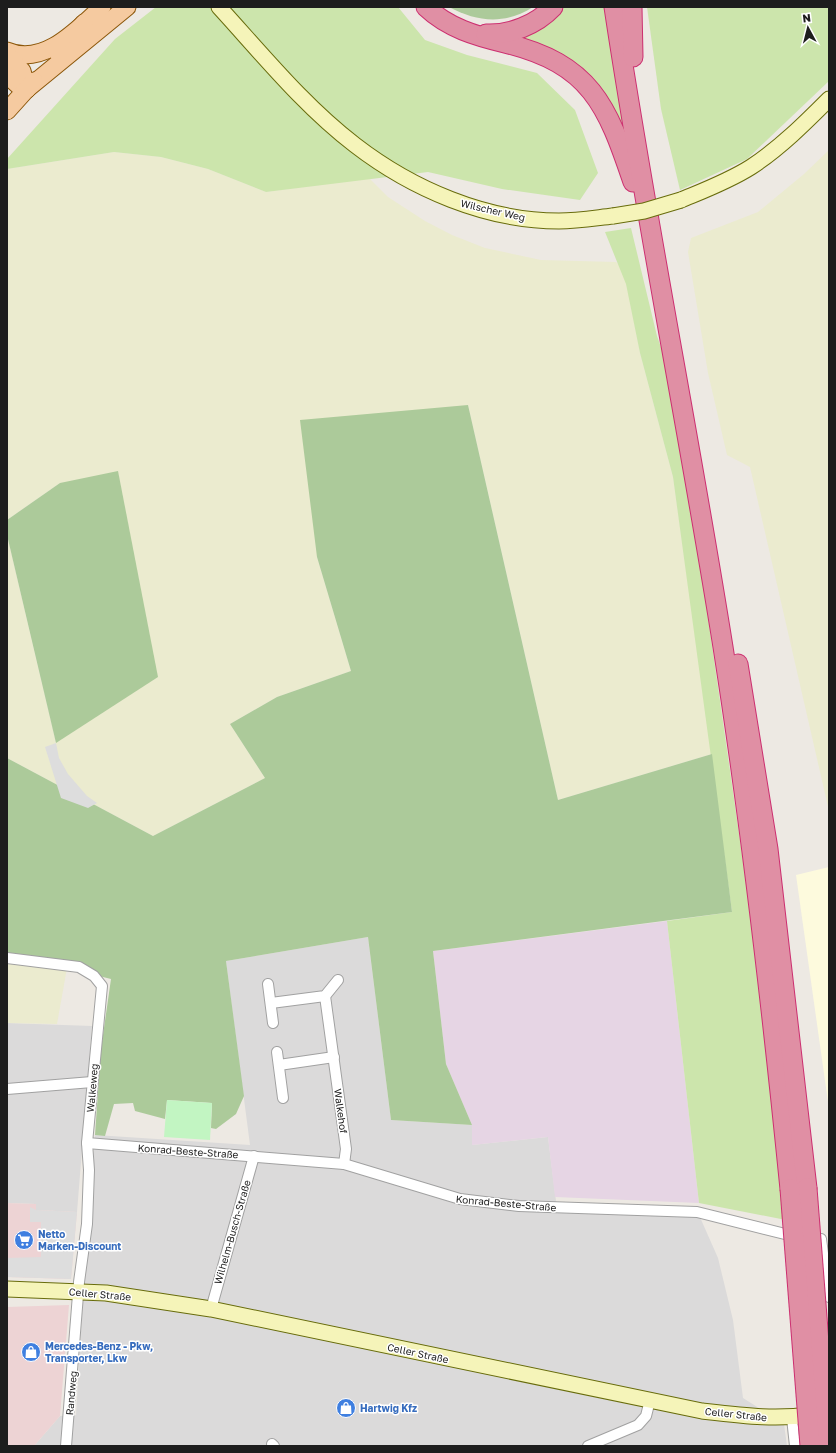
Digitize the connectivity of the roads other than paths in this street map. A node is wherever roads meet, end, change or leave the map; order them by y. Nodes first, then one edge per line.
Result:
1 (102, 7) edge
2 (127, 7) edge
3 (219, 7) edge
4 (426, 7) edge
5 (553, 7) edge
6 (614, 7) edge
7 (626, 7) edge
8 (632, 7) edge
9 (84, 23) junction
10 (465, 32) junction
11 (7, 53) edge
12 (633, 57) junction
13 (7, 75) edge
14 (27, 89) junction
15 (829, 99) edge
16 (7, 111) edge
17 (652, 240) junction
18 (759, 850) junction
19 (7, 958) edge
20 (338, 980) dead end
21 (268, 984) dead end
22 (325, 996) junction
23 (270, 1003) junction
24 (273, 1023) dead end
25 (277, 1052) dead end
26 (334, 1057) junction
27 (279, 1065) junction
28 (92, 1082) junction
29 (7, 1089) edge
30 (283, 1098) dead end
31 (87, 1143) junction
32 (254, 1156) junction
33 (344, 1164) junction
34 (798, 1188) junction
35 (7, 1289) edge
36 (79, 1292) junction
37 (829, 1297) edge
38 (211, 1309) junction
39 (650, 1400) junction
40 (829, 1413) edge
41 (792, 1418) junction
42 (66, 1446) edge
43 (588, 1446) edge
44 (795, 1446) edge
45 (810, 1446) edge
46 (827, 1446) edge

1 - 9 main road
2 - 14 main road
3 - 15 street, Wilscher Weg, bridge
4 - 10 highway
5 - 10 highway
6 - 17 highway
7 - 12 highway
8 - 12 highway
9 - 11 main road
9 - 14 main road
10 - 17 highway
11 - 14 main road
12 - 18 highway
13 - 14 main road
14 - 16 main road
17 - 18 highway
18 - 34 highway
19 - 28 street, Walkeweg
20 - 22 street
21 - 23 street
22 - 23 street
22 - 26 street, Walkehof
23 - 24 street
25 - 27 street
26 - 27 street
26 - 33 street, Walkehof
27 - 30 street
28 - 29 street
28 - 31 street, Walkeweg
31 - 32 street, Konrad-Beste-Straße
31 - 36 street, Walkeweg
32 - 33 street, Konrad-Beste-Straße
32 - 38 street, Wilhelm-Busch-Straße
33 - 37 street, Konrad-Beste-Straße
34 - 45 highway, bridge
34 - 46 highway, bridge
35 - 36 street, Celler Straße
36 - 38 street, Celler Straße
36 - 42 street, Randweg
38 - 39 street, Celler Straße
39 - 41 street, Celler Straße
39 - 43 street
40 - 41 street, Celler Straße
41 - 44 street

